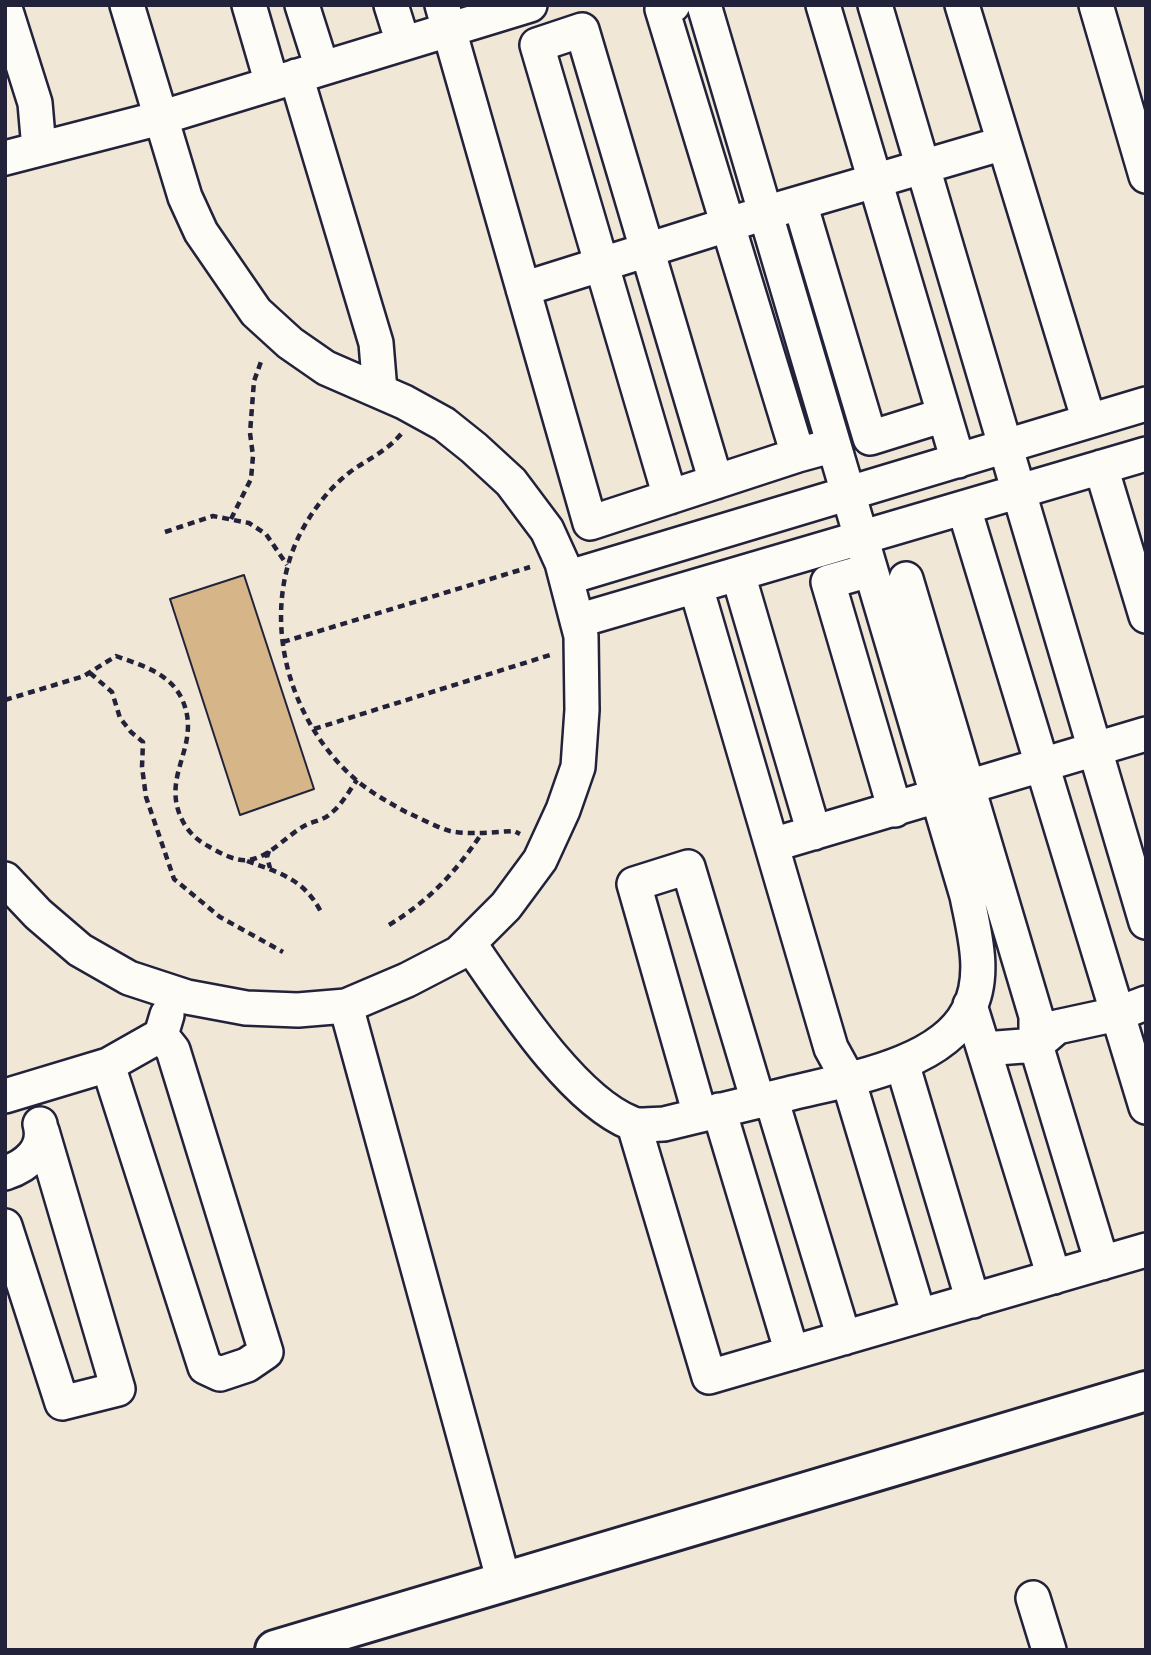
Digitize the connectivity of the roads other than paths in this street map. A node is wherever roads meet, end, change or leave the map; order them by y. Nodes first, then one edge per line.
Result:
1 (127, 5) edge
2 (248, 5) edge
3 (302, 5) edge
4 (391, 5) edge
5 (530, 5) edge
6 (704, 5) edge
7 (823, 5) edge
8 (875, 5) edge
9 (962, 5) edge
10 (1096, 5) edge
11 (665, 7) edge
12 (5, 8) edge
13 (445, 17) edge
14 (403, 43) junction
15 (297, 76) junction
16 (160, 118) junction
17 (1004, 143) junction
18 (39, 149) junction
19 (5, 158) edge
20 (923, 167) junction
21 (1146, 176) edge
22 (875, 181) junction
23 (800, 203) junction
24 (765, 214) junction
25 (728, 225) junction
26 (647, 250) junction
27 (601, 264) junction
28 (523, 289) junction
29 (380, 391) junction
30 (1146, 404) edge
31 (944, 415) junction
32 (1089, 421) junction
33 (832, 446) junction
34 (1005, 446) junction
35 (1146, 454) edge
36 (798, 456) junction
37 (958, 461) junction
38 (1101, 467) junction
39 (716, 482) junction
40 (1019, 492) junction
41 (848, 494) junction
42 (670, 497) junction
43 (964, 508) junction
44 (860, 538) junction
45 (563, 568) junction
46 (870, 570) junction
47 (738, 574) junction
48 (906, 579) dead end
49 (696, 587) junction
50 (1146, 616) edge
51 (579, 634) junction
52 (1146, 734) edge
53 (1095, 749) junction
54 (1042, 763) junction
55 (953, 792) junction
56 (895, 810) junction
57 (814, 833) junction
58 (772, 845) junction
59 (5, 879) edge
60 (1146, 922) edge
61 (469, 943) junction
62 (175, 993) junction
63 (970, 1005) junction
64 (346, 1006) junction
65 (1132, 1009) edge
66 (161, 1035) junction
67 (1036, 1045) junction
68 (984, 1049) junction
69 (902, 1063) junction
70 (108, 1065) junction
71 (848, 1079) junction
72 (18, 1093) edge
73 (764, 1099) junction
74 (1146, 1107) edge
75 (709, 1113) junction
76 (634, 1125) junction
77 (42, 1131) junction
78 (5, 1173) edge
79 (5, 1226) edge
80 (1146, 1250) edge
81 (1102, 1263) junction
82 (1055, 1277) junction
83 (972, 1301) junction
84 (919, 1316) junction
85 (844, 1338) junction
86 (792, 1353) junction
87 (1146, 1391) edge
88 (504, 1581) junction
89 (1033, 1598) dead end
90 (275, 1650) edge
91 (1049, 1650) edge

1 - 16 street
2 - 15 street
3 - 15 street
4 - 14 street
5 - 13 street
6 - 24 street
7 - 22 street
8 - 20 street
9 - 17 street
10 - 21 street
11 - 25 street
12 - 18 street
13 - 14 street
13 - 28 street
14 - 15 street
15 - 16 street
15 - 29 street
16 - 18 street
16 - 29 street
17 - 20 street
17 - 32 street
18 - 19 street
20 - 22 street
20 - 34 street
22 - 23 street
22 - 31 street
23 - 24 street
23 - 31 street
24 - 25 street
24 - 33 street
25 - 26 street
25 - 36 street
26 - 27 street
26 - 27 street
26 - 39 street
27 - 28 street
27 - 42 street
28 - 42 street
29 - 45 street
30 - 32 street
31 - 37 street
32 - 34 street
33 - 36 street
33 - 41 street
34 - 37 street
34 - 40 street
35 - 38 street
36 - 39 street
37 - 41 street
38 - 40 street
38 - 50 street
39 - 42 street
40 - 43 street
40 - 53 street
41 - 44 street
41 - 45 street
43 - 44 street
43 - 54 street
44 - 46 street
44 - 47 street
45 - 51 street
46 - 55 street
46 - 56 street
47 - 49 street
47 - 57 street
48 - 55 street
49 - 51 street
49 - 58 street
51 - 61 street
52 - 53 street
53 - 54 street
53 - 60 street
54 - 55 street
54 - 65 street
55 - 56 street
55 - 63 street
55 - 67 street
56 - 57 street
57 - 58 street
58 - 71 street
59 - 62 street
61 - 64 street
61 - 76 street
62 - 64 street
62 - 66 street
63 - 68 street
63 - 69 street
64 - 88 street
65 - 67 street
65 - 74 street
66 - 70 street
66 - 70 street
67 - 68 street
67 - 81 street
68 - 82 street
69 - 71 street
69 - 83 street
70 - 72 street
71 - 73 street
71 - 84 street
72 - 77 street
73 - 75 street
73 - 75 street
73 - 85 street
75 - 76 street
75 - 86 street
76 - 86 street
77 - 78 street
77 - 79 street
80 - 81 street
81 - 82 street
82 - 83 street
83 - 84 street
84 - 85 street
85 - 86 street
87 - 88 main road
88 - 90 main road
89 - 91 street

